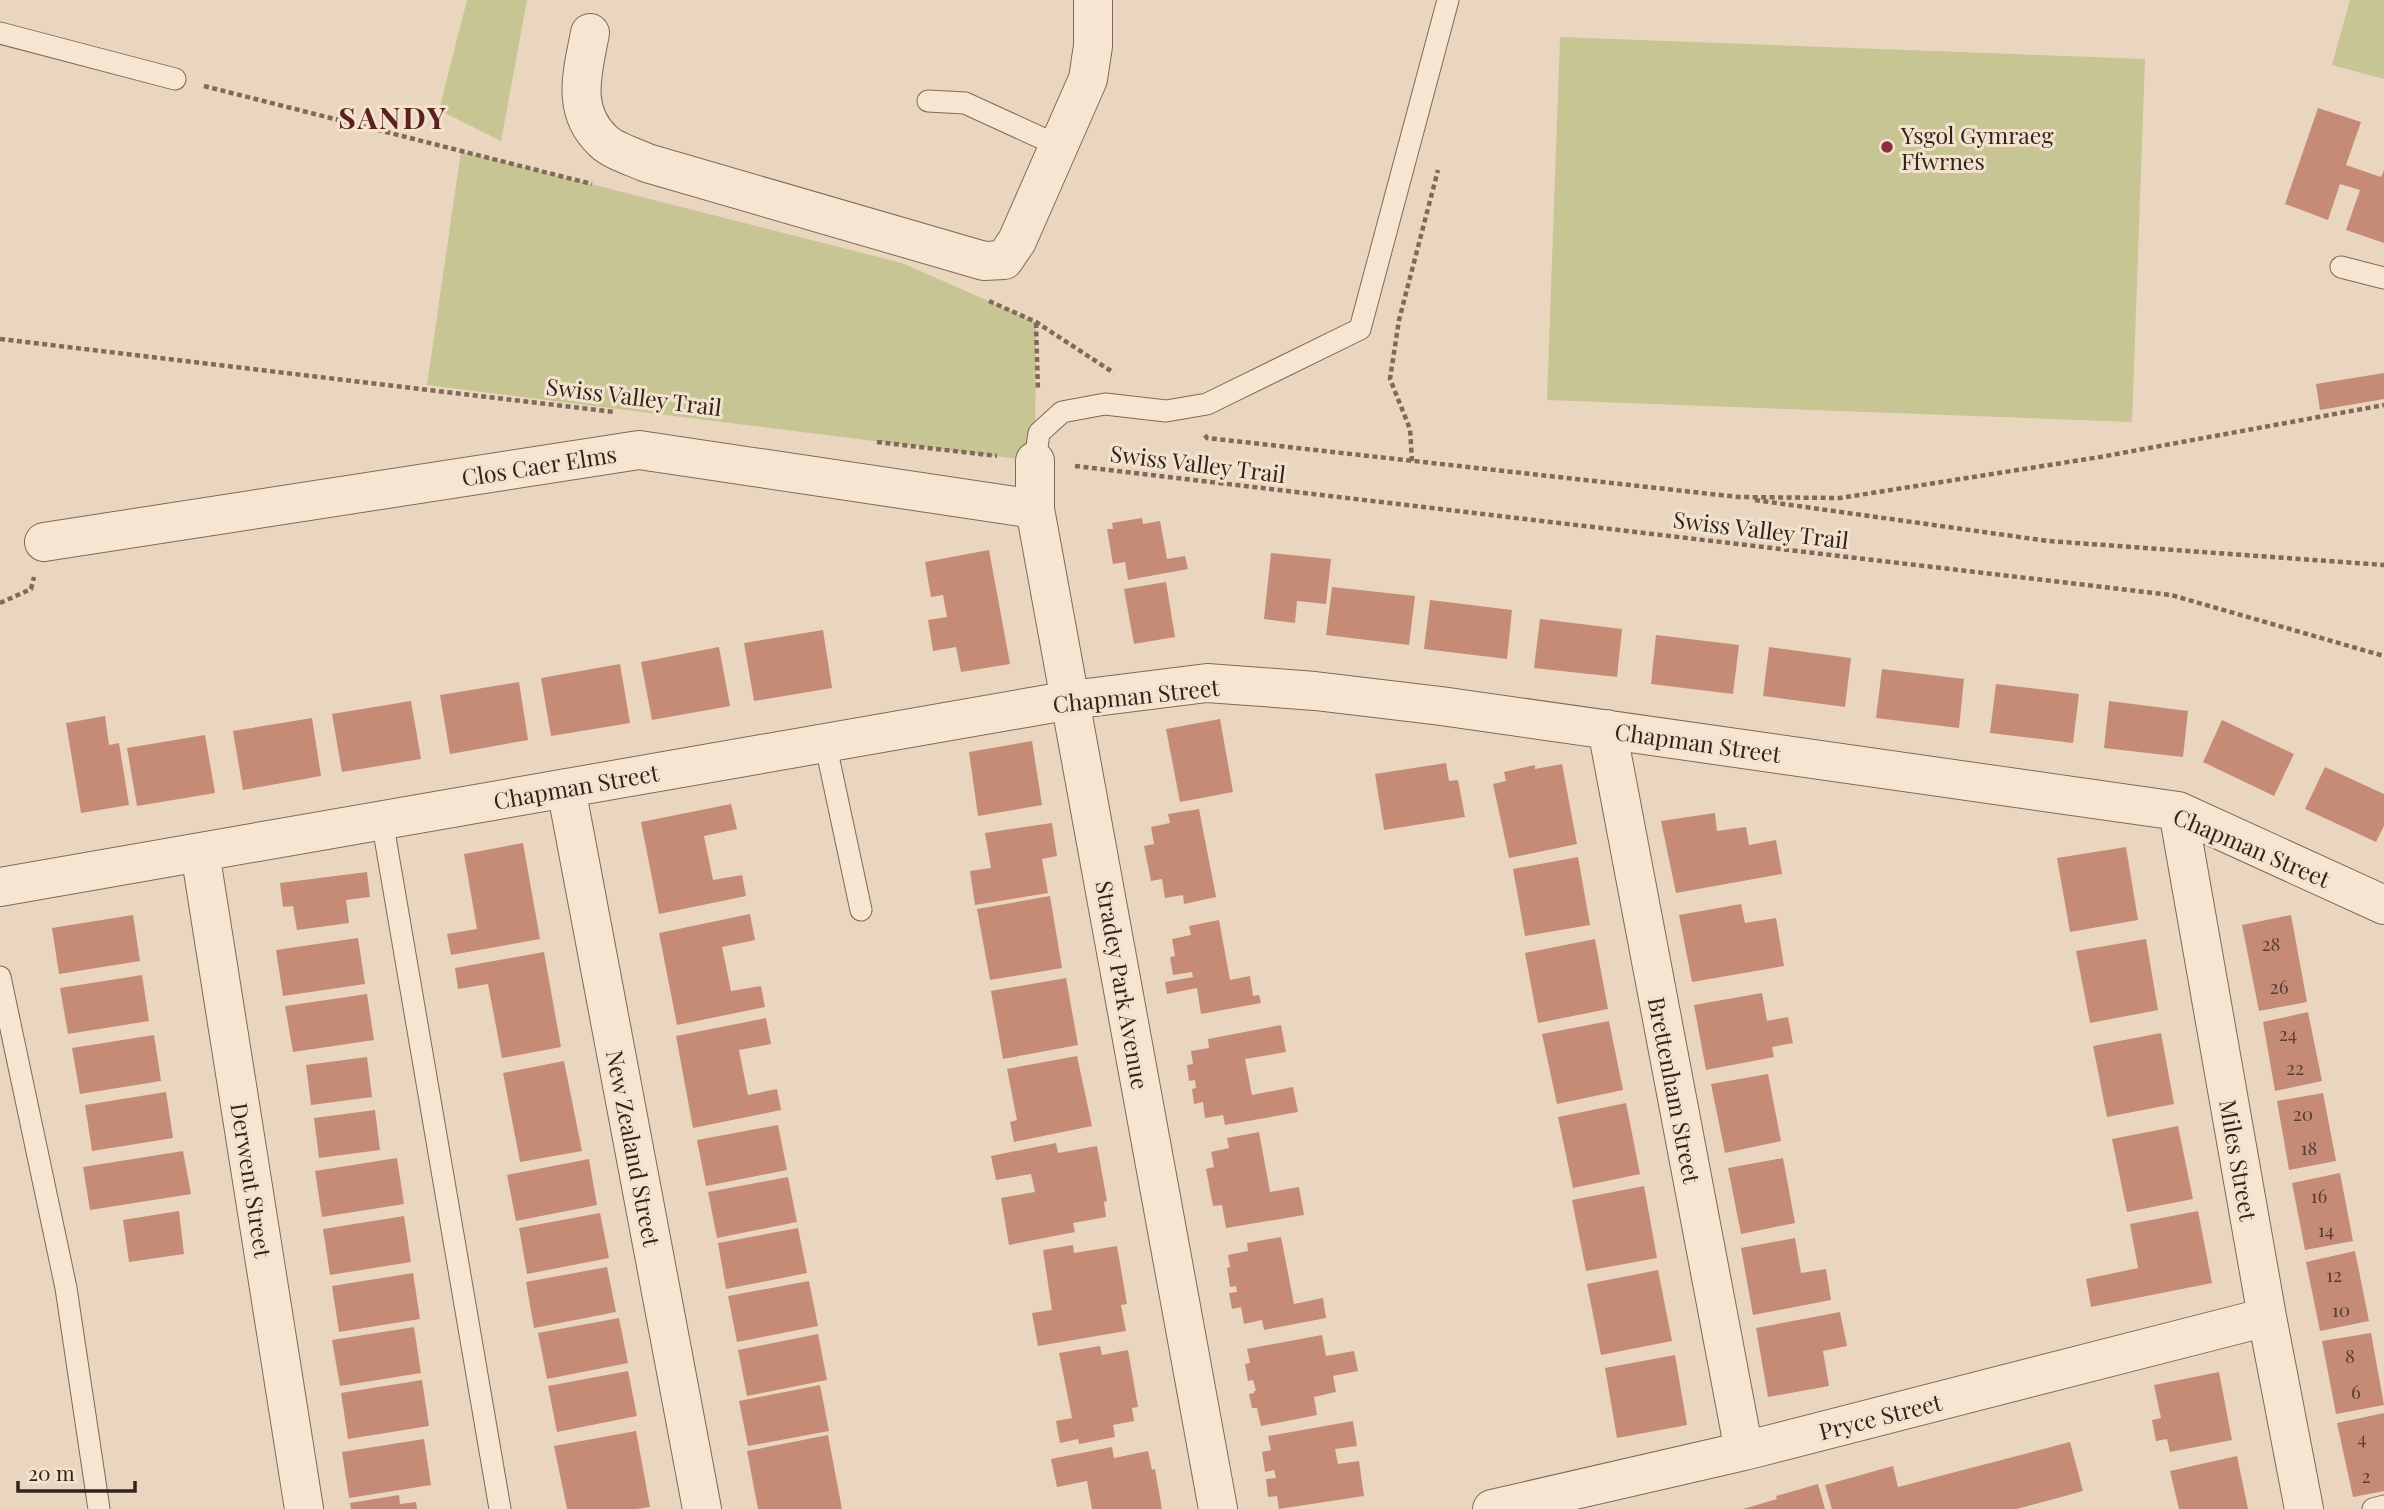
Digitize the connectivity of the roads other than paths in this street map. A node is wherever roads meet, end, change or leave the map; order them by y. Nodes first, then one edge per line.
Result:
1 (1093, 0) edge
2 (1448, 0) edge
3 (0, 33) edge
4 (590, 33) dead end
5 (176, 79) dead end
6 (928, 101) dead end
7 (1059, 146) junction
8 (2341, 267) dead end
9 (2384, 278) edge
10 (1037, 447) joint
11 (1035, 509) junction
12 (44, 542) dead end
13 (1071, 700) junction
14 (1606, 729) junction
15 (825, 742) junction
16 (566, 788) junction
17 (2178, 811) junction
18 (382, 820) junction
19 (200, 852) junction
20 (0, 887) edge
21 (2384, 905) edge
22 (861, 910) dead end
23 (0, 977) edge
24 (2267, 1317) junction
25 (1744, 1451) junction
26 (1535, 1505) edge
27 (2384, 1506) edge
28 (99, 1509) edge
29 (304, 1509) edge
30 (500, 1509) edge
31 (702, 1509) edge
32 (1218, 1509) edge
33 (1492, 1509) edge
34 (2304, 1509) edge
35 (2373, 1509) edge

1 - 7 street
2 - 10 lane
3 - 5 lane
4 - 7 street
6 - 7 lane
8 - 9 lane
10 - 11 street, Stradey Park Avenue
11 - 12 street, Clos Caer Elms
11 - 13 street, Stradey Park Avenue
13 - 14 street, Chapman Street
13 - 15 street, Chapman Street
13 - 32 street, Stradey Park Avenue
14 - 17 street, Chapman Street
14 - 25 street, Brettenham Street
15 - 16 street, Chapman Street
15 - 22 lane
16 - 18 street, Chapman Street
16 - 31 street, New Zealand Street
17 - 21 street, Chapman Street
17 - 24 street, Miles Street
18 - 19 street, Chapman Street
18 - 30 lane
19 - 20 street, Chapman Street
19 - 29 street, Derwent Street
23 - 28 lane
24 - 25 street, Pryce Street
24 - 34 street, Miles Street
25 - 26 street, Pryce Street
26 - 33 street, Pryce Street
27 - 35 lane

